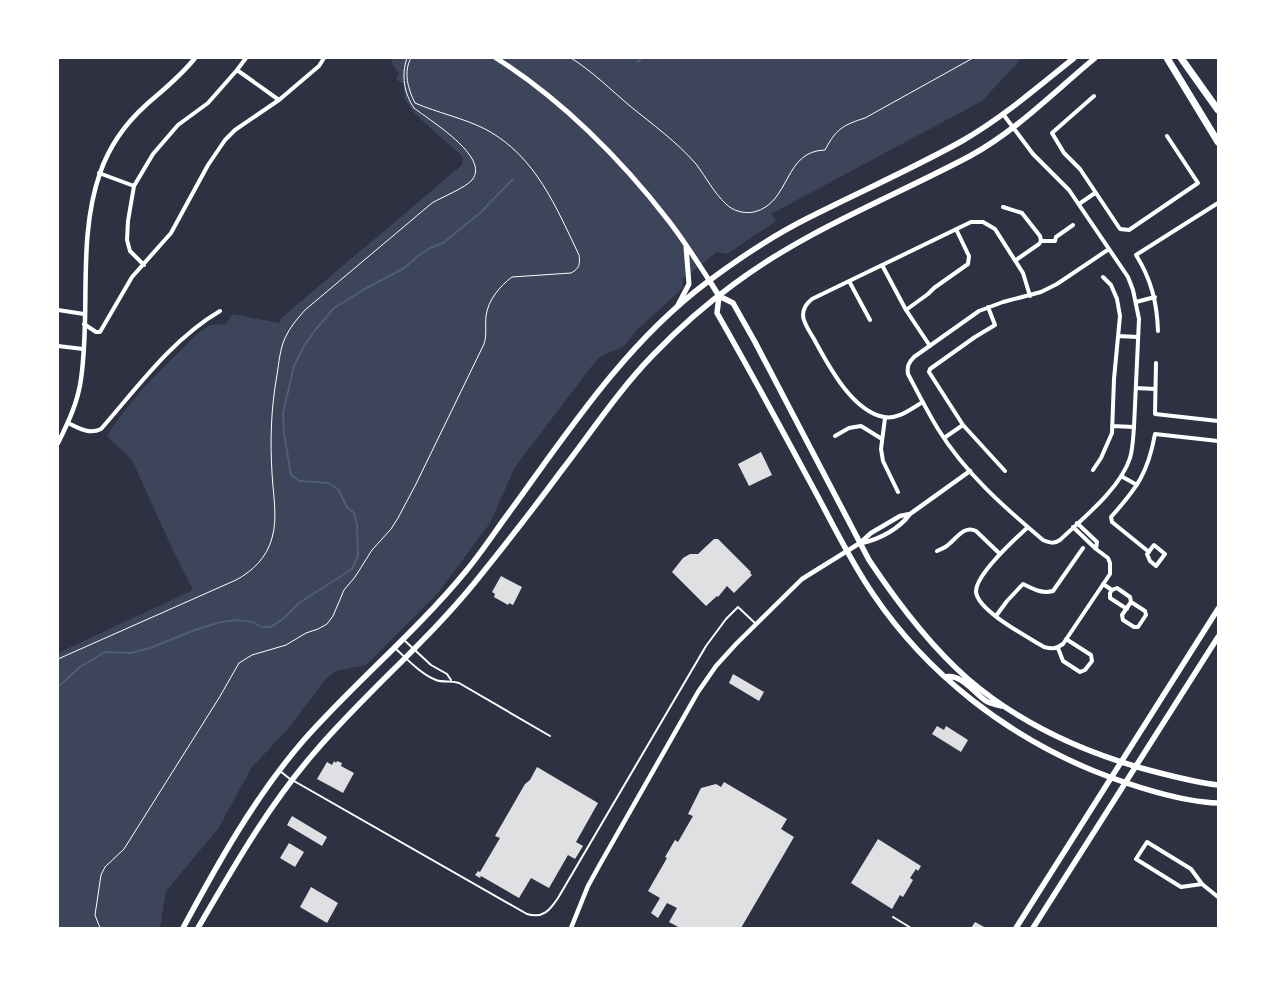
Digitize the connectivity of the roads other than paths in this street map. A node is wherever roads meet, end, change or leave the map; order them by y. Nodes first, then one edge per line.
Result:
1 (194, 58) edge
2 (246, 58) edge
3 (324, 58) edge
4 (496, 58) edge
5 (1074, 58) edge
6 (1095, 58) edge
7 (1167, 58) edge
8 (1180, 58) edge
9 (238, 70) junction
10 (1094, 96) dead end
11 (279, 100) junction
12 (1218, 110) edge
13 (1003, 114) junction
14 (1206, 121) junction
15 (1013, 127) junction
16 (1167, 136) dead end
17 (1218, 139) edge
18 (1218, 142) edge
19 (99, 173) junction
20 (134, 186) junction
21 (1096, 193) junction
22 (1079, 204) junction
23 (1218, 204) edge
24 (1003, 207) dead end
25 (1073, 225) dead end
26 (956, 229) junction
27 (1041, 240) junction
28 (686, 244) junction
29 (1109, 249) junction
30 (1016, 260) junction
31 (144, 265) junction
32 (882, 265) junction
33 (1103, 277) dead end
34 (709, 280) junction
35 (848, 280) junction
36 (719, 296) junction
37 (1030, 296) junction
38 (1155, 297) junction
39 (1136, 302) junction
40 (677, 307) junction
41 (988, 307) junction
42 (58, 310) edge
43 (906, 310) junction
44 (220, 311) dead end
45 (84, 314) junction
46 (870, 320) dead end
47 (84, 324) junction
48 (1158, 331) dead end
49 (1118, 336) junction
50 (1138, 337) junction
51 (58, 346) edge
52 (930, 346) junction
53 (83, 349) junction
54 (1156, 363) dead end
55 (1136, 388) junction
56 (1155, 389) junction
57 (923, 402) junction
58 (885, 418) junction
59 (1218, 421) edge
60 (68, 424) junction
61 (963, 425) junction
62 (1112, 426) junction
63 (1134, 427) junction
64 (835, 436) dead end
65 (944, 438) junction
66 (882, 439) junction
67 (1218, 441) edge
68 (58, 443) edge
69 (1093, 470) dead end
70 (970, 471) junction
71 (1004, 471) dead end
72 (1121, 476) junction
73 (1137, 485) junction
74 (898, 492) dead end
75 (910, 514) junction
76 (1077, 523) junction
77 (1028, 527) junction
78 (1073, 527) junction
79 (860, 543) junction
80 (1083, 548) dead end
81 (1096, 549) junction
82 (847, 551) junction
83 (937, 551) dead end
84 (1149, 552) junction
85 (1000, 554) junction
86 (1103, 584) junction
87 (1112, 590) junction
88 (1131, 602) junction
89 (1127, 609) junction
90 (1218, 609) edge
91 (996, 616) junction
92 (756, 624) junction
93 (1218, 637) edge
94 (403, 639) junction
95 (1066, 639) junction
96 (394, 647) junction
97 (1058, 648) junction
98 (414, 650) junction
99 (406, 658) junction
100 (944, 677) junction
101 (450, 680) junction
102 (1004, 706) junction
103 (550, 736) dead end
104 (1120, 762) junction
105 (1135, 766) junction
106 (280, 770) junction
107 (1112, 778) junction
108 (291, 779) junction
109 (1125, 782) junction
110 (1218, 785) edge
111 (1218, 803) edge
112 (1202, 884) junction
113 (1218, 897) edge
114 (893, 917) dead end
115 (183, 928) edge
116 (198, 928) edge
117 (571, 928) edge
118 (911, 928) edge
119 (1016, 928) edge
120 (1033, 928) edge

1 - 19 street
2 - 9 street
3 - 11 street
4 - 28 main road
5 - 13 main road
6 - 15 main road
7 - 14 highway
8 - 12 highway
9 - 11 street
9 - 20 street
10 - 21 street
11 - 31 street
13 - 15 street
13 - 34 main road
14 - 17 highway
14 - 18 highway
15 - 22 street
15 - 36 main road
16 - 21 street
19 - 20 street
19 - 45 street
20 - 31 street
21 - 22 street
22 - 29 street
23 - 38 street
24 - 27 street
25 - 27 street
26 - 30 street
26 - 32 street
26 - 43 street
27 - 30 street
28 - 34 main road
28 - 40 main road
29 - 37 street
29 - 39 street
30 - 37 street
31 - 47 street
32 - 35 street
32 - 43 street
33 - 49 street
34 - 36 main road
34 - 40 main road
35 - 46 street
35 - 58 street
36 - 79 main road
36 - 82 main road
36 - 98 main road
37 - 41 street
38 - 39 street
38 - 48 street
39 - 50 street
40 - 94 main road
41 - 52 street
41 - 61 street
42 - 45 street
43 - 52 street
44 - 60 street
45 - 47 street
47 - 53 street
49 - 50 street
49 - 62 street
50 - 55 street
51 - 53 street
52 - 57 street
53 - 60 street
54 - 56 street
55 - 56 street
55 - 63 street
56 - 59 street
57 - 58 street
57 - 65 street
58 - 66 street
60 - 68 street
61 - 65 street
61 - 71 street
62 - 63 street
62 - 69 street
63 - 72 street
64 - 66 street
65 - 70 street
66 - 74 street
67 - 73 street
70 - 75 street
70 - 77 street
72 - 73 street
72 - 76 street
73 - 84 street
75 - 79 street
75 - 79 street
76 - 78 street
76 - 81 street
77 - 78 street
77 - 85 street
78 - 81 street
79 - 82 street
79 - 102 main road
80 - 91 street
81 - 86 street
82 - 92 street
82 - 100 main road
83 - 85 street
84 - 84 street
85 - 91 street
86 - 87 street
86 - 95 street
87 - 88 street
87 - 89 street
88 - 89 street
88 - 89 street
90 - 104 main road
91 - 97 street
92 - 108 lane
92 - 117 street
93 - 105 main road
94 - 96 main road
94 - 98 lane
95 - 97 street
95 - 97 street
96 - 99 lane
96 - 106 main road
98 - 99 main road
98 - 101 lane
99 - 101 lane
99 - 108 main road
100 - 102 main road
100 - 107 main road
101 - 103 lane
102 - 104 main road
104 - 105 main road
104 - 107 main road
105 - 109 main road
105 - 110 main road
106 - 108 lane
106 - 115 main road
107 - 109 main road
107 - 119 main road
108 - 116 main road
109 - 111 main road
109 - 120 main road
112 - 112 street
112 - 113 street
114 - 118 lane

